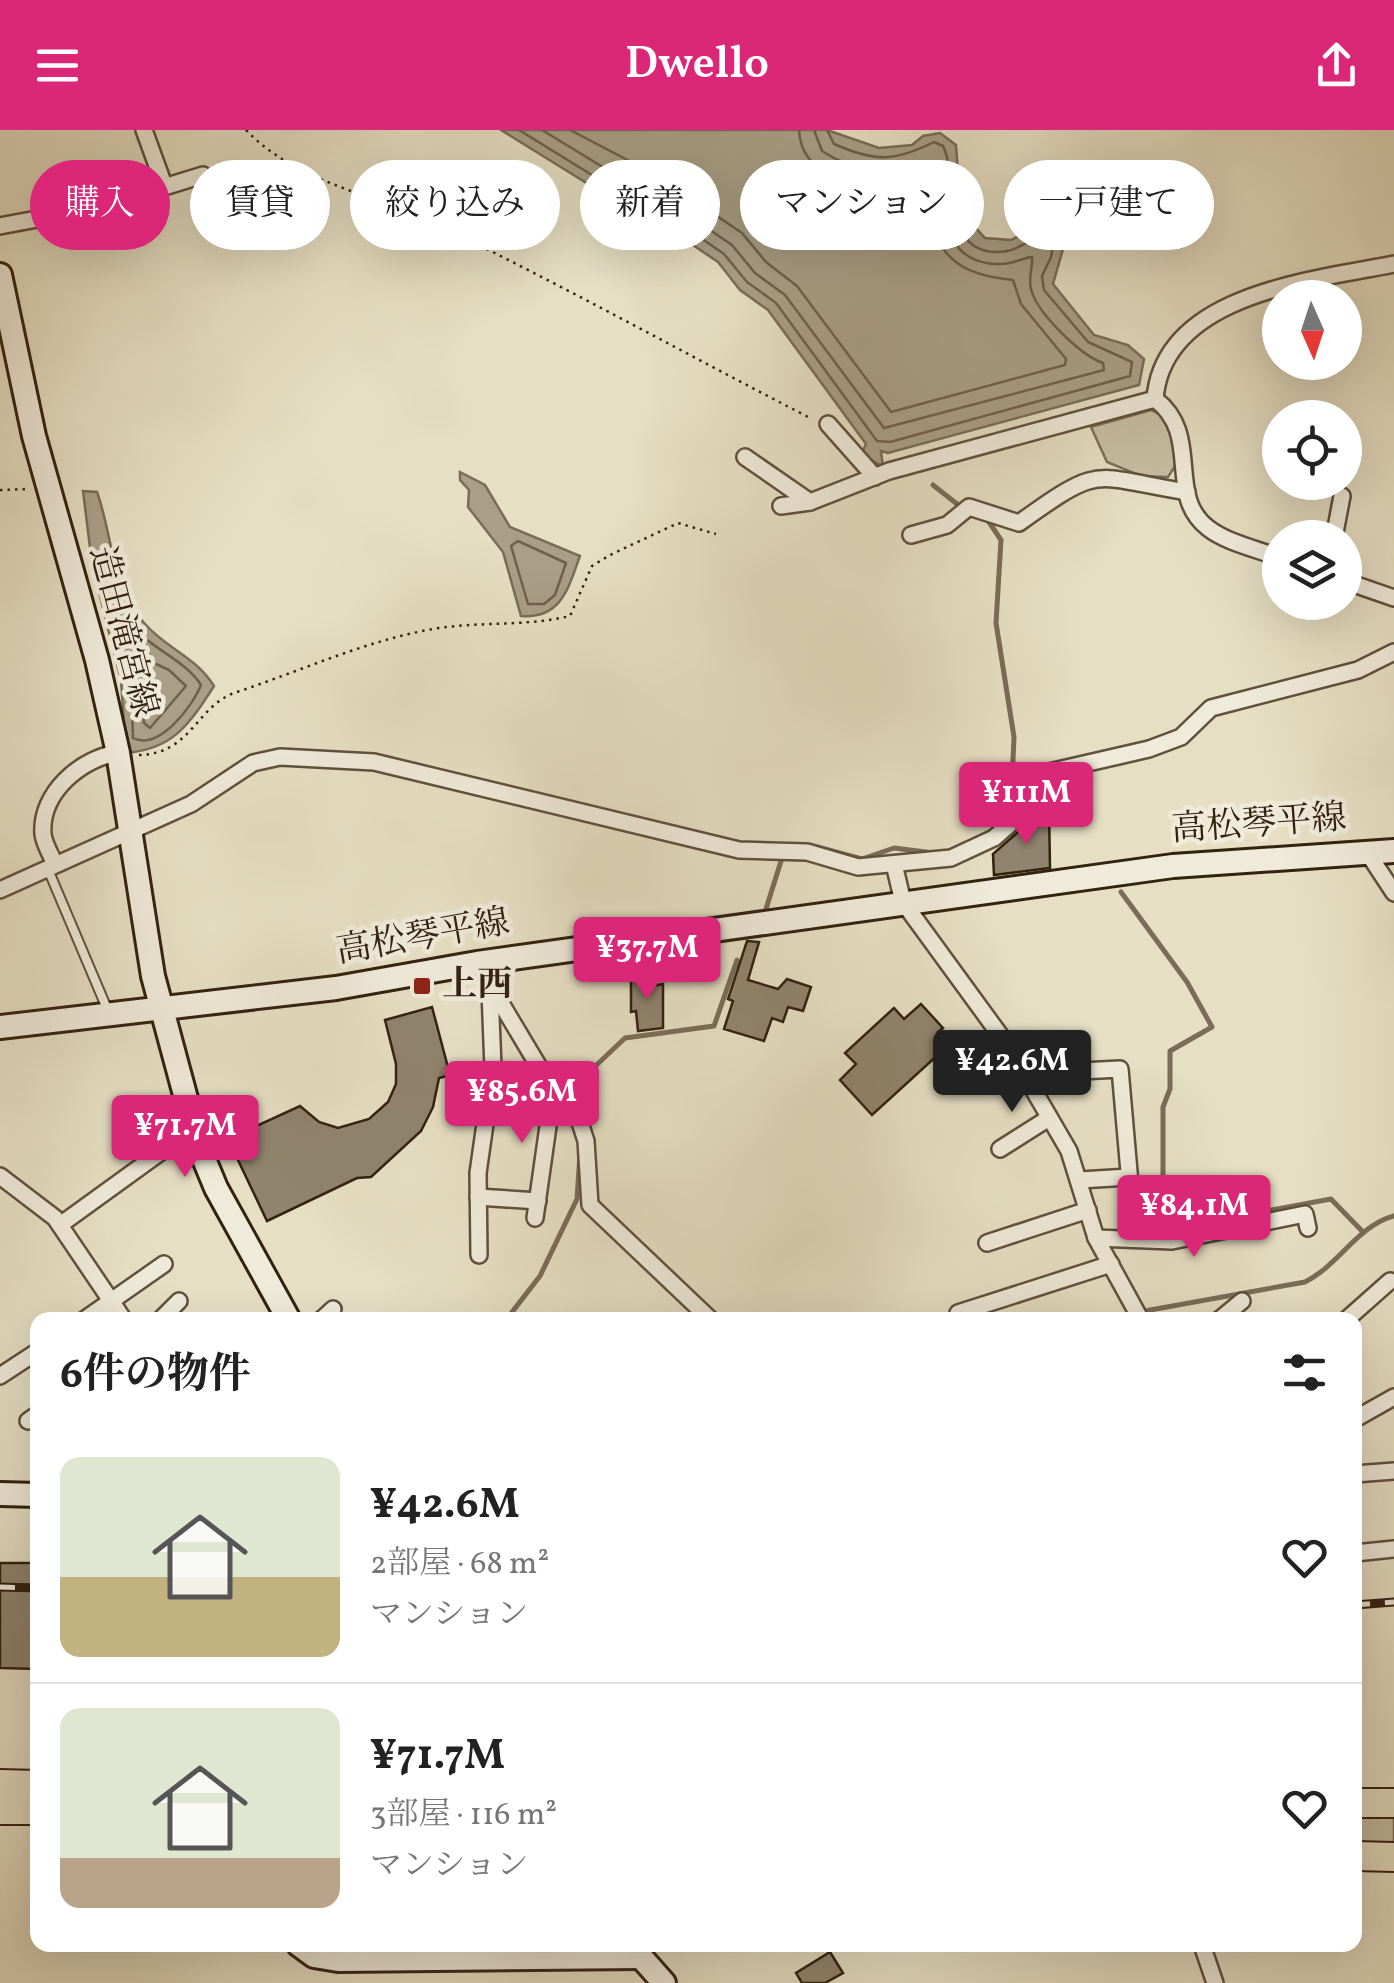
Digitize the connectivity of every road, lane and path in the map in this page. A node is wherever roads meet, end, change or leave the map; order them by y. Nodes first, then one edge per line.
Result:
1 (144, 130) edge
2 (246, 130) edge
3 (155, 160) edge
4 (30, 220) edge
5 (0, 226) edge
6 (1394, 264) edge
7 (0, 275) edge
8 (1155, 399) junction
9 (828, 424) joint
10 (746, 457) dead end
11 (875, 477) junction
12 (34, 489) dead end
13 (0, 490) edge
14 (1187, 492) junction
15 (810, 502) junction
16 (781, 506) dead end
17 (716, 534) dead end
18 (911, 535) dead end
19 (1262, 551) edge
20 (1362, 587) edge
21 (1394, 598) edge
22 (1394, 652) edge
23 (118, 753) junction
24 (156, 754) dead end
25 (130, 832) junction
26 (1394, 851) edge
27 (1367, 852) junction
28 (894, 864) junction
29 (51, 866) junction
30 (0, 890) edge
31 (1394, 893) edge
32 (904, 902) junction
33 (477, 963) junction
34 (490, 987) junction
35 (162, 1010) junction
36 (110, 1016) junction
37 (0, 1027) edge
38 (1023, 1074) junction
39 (558, 1096) junction
40 (1049, 1118) junction
41 (194, 1128) junction
42 (1000, 1149) dead end
43 (0, 1176) edge
44 (1129, 1177) junction
45 (1080, 1180) junction
46 (478, 1197) junction
47 (1132, 1206) dead end
48 (1088, 1210) junction
49 (60, 1225) junction
50 (1308, 1228) dead end
51 (1096, 1238) junction
52 (987, 1243) dead end
53 (478, 1255) dead end
54 (164, 1264) dead end
55 (1111, 1264) junction
56 (1390, 1281) dead end
57 (179, 1301) dead end
58 (1242, 1301) dead end
59 (111, 1302) junction
60 (96, 1312) edge
61 (118, 1312) edge
62 (168, 1312) edge
63 (285, 1312) edge
64 (703, 1312) edge
65 (958, 1312) dead end
66 (1138, 1312) edge
67 (1229, 1312) edge
68 (1355, 1312) edge
69 (30, 1356) edge
70 (0, 1376) edge
71 (1394, 1397) edge
72 (1362, 1415) edge
73 (1362, 1470) edge
74 (1393, 1474) edge
75 (0, 1494) edge
76 (30, 1495) edge
77 (1394, 1549) edge
78 (1362, 1553) edge
79 (0, 1784) edge
80 (30, 1786) edge
81 (1362, 1802) edge
82 (1394, 1804) edge
83 (0, 1810) edge
84 (30, 1810) edge
85 (1362, 1856) edge
86 (1394, 1857) edge
87 (309, 1952) edge
88 (602, 1952) edge
89 (636, 1952) edge
90 (1205, 1952) edge
91 (664, 1983) edge
92 (1216, 1983) edge

1 - 3 street
2 - 9 path
4 - 5 street
6 - 8 street
7 - 23 main road, 造田滝宮線
8 - 11 street
8 - 14 street
9 - 11 street
10 - 15 street
11 - 15 street
12 - 13 path
14 - 18 street
14 - 19 street
15 - 16 street
17 - 24 path
20 - 21 street
22 - 28 street
23 - 25 main road, 造田滝宮線
23 - 29 street
25 - 28 street
25 - 29 street
25 - 35 main road, 造田滝宮線
26 - 27 main road, 高松琴平線
27 - 31 street
27 - 32 main road, 高松琴平線
28 - 32 street
29 - 30 street
29 - 36 lane
32 - 33 main road, 高松琴平線
32 - 38 street
33 - 34 street
33 - 35 main road, 高松琴平線
34 - 39 street
34 - 46 street
35 - 36 main road, 高松琴平線
35 - 41 main road, 造田滝宮線
36 - 37 main road, 高松琴平線
38 - 40 street
38 - 44 street
39 - 46 street
39 - 64 street
40 - 42 street
40 - 45 street
41 - 49 street
41 - 63 main road, 造田滝宮線
43 - 49 street
44 - 45 street
44 - 47 street
45 - 48 street
46 - 53 street
48 - 51 street
48 - 52 street
49 - 59 street
50 - 51 street
51 - 55 street
54 - 59 street
55 - 65 street
55 - 66 street
56 - 68 street
57 - 62 street
58 - 67 street
59 - 60 street
59 - 61 street
69 - 70 street
71 - 72 street
73 - 74 street
75 - 76 main road
77 - 78 street
79 - 80 highway
81 - 82 highway
83 - 84 highway
85 - 86 highway
87 - 88 main road
89 - 91 main road
90 - 92 street

